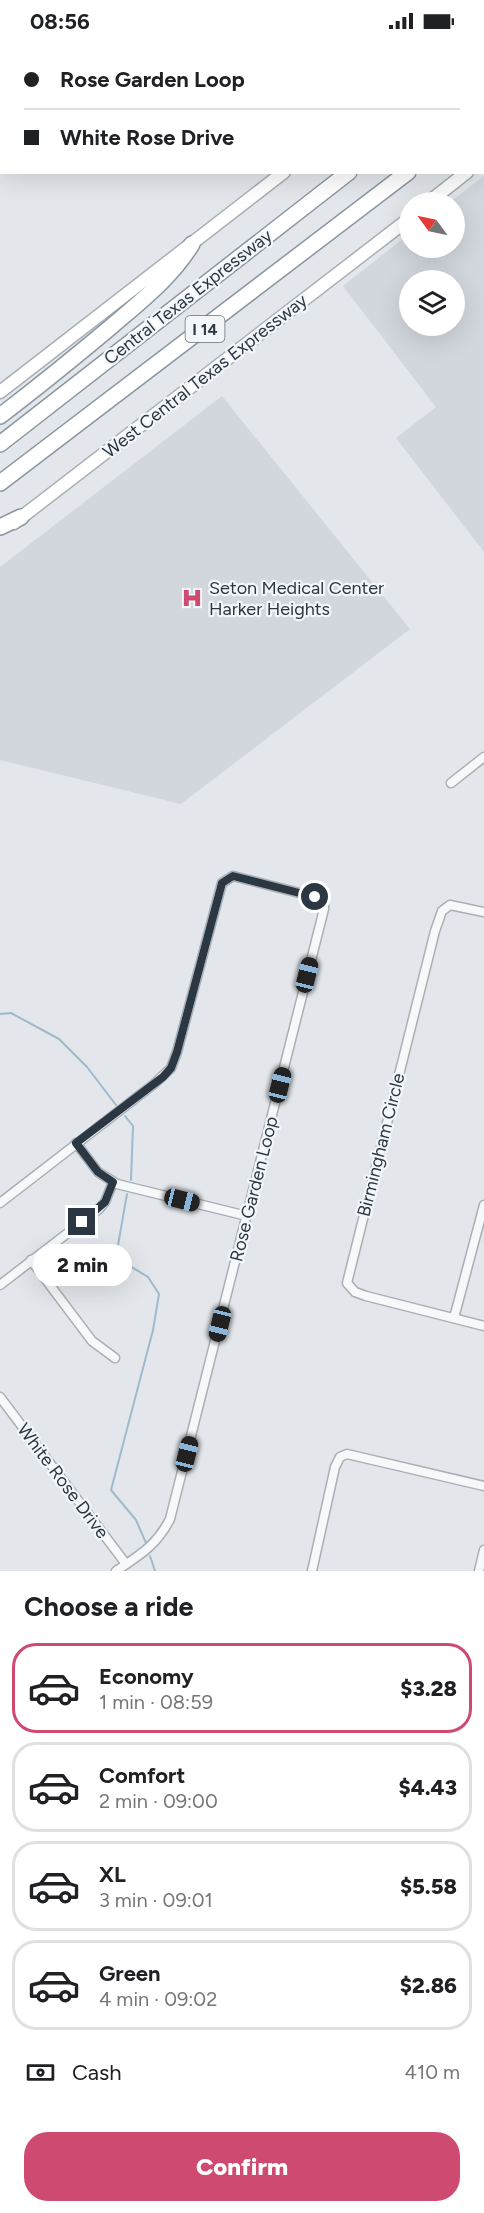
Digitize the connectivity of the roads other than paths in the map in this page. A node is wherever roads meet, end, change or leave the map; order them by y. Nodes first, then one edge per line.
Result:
1 (281, 174) edge
2 (346, 174) edge
3 (405, 174) edge
4 (464, 174) edge
5 (442, 192) edge
6 (399, 226) edge
7 (192, 244) junction
8 (0, 392) edge
9 (0, 416) edge
10 (0, 444) edge
11 (0, 483) edge
12 (21, 517) junction
13 (0, 527) edge
14 (0, 534) edge
15 (484, 757) edge
16 (451, 783) dead end
17 (484, 912) edge
18 (76, 1143) junction
19 (113, 1182) junction
20 (0, 1203) edge
21 (484, 1205) edge
22 (247, 1216) junction
23 (31, 1260) junction
24 (0, 1285) edge
25 (454, 1318) junction
26 (484, 1326) edge
27 (115, 1358) dead end
28 (0, 1398) edge
29 (484, 1486) edge
30 (484, 1550) edge
31 (126, 1564) junction
32 (116, 1571) edge
33 (312, 1571) edge
34 (479, 1571) edge

1 - 7 main road
2 - 10 highway, Central Texas Expressway / I 14
3 - 11 highway, Central Texas Expressway / I 14
4 - 5 main road
6 - 12 main road, West Central Texas Expressway
7 - 8 main road
7 - 9 highway
12 - 13 highway
12 - 14 main road, West Central Texas Expressway
15 - 16 street
17 - 25 street, Birmingham Circle
18 - 19 street
18 - 20 street, Rose Garden Loop
18 - 22 street, Rose Garden Loop
19 - 22 street
19 - 23 street
21 - 25 street
22 - 31 street, Rose Garden Loop
23 - 24 street
23 - 27 street
25 - 26 street, Birmingham Circle
28 - 31 street, White Rose Drive
29 - 33 street
30 - 34 street
31 - 32 street, Rose Garden Loop

